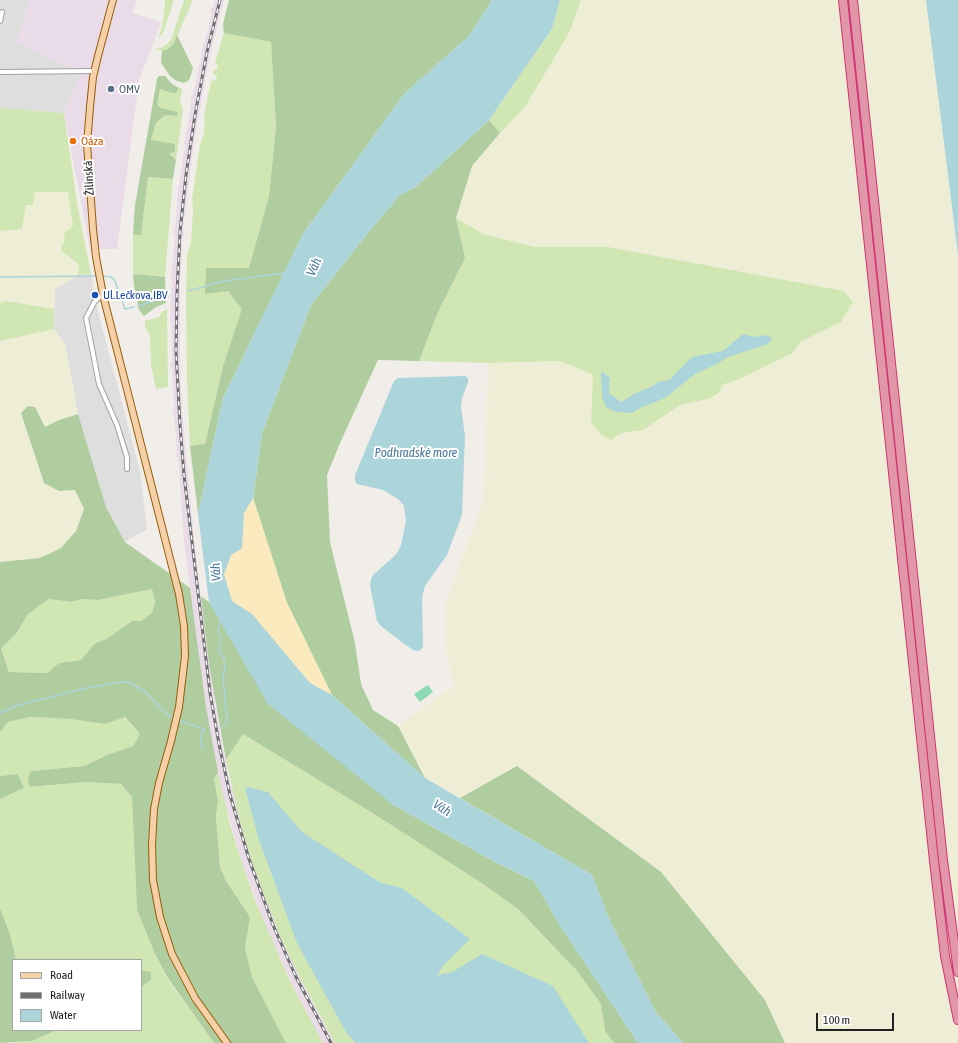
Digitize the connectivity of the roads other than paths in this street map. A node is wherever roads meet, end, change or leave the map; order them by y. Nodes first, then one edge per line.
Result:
1 (114, 0) edge
2 (843, 0) edge
3 (853, 0) edge
4 (2, 12) dead end
5 (0, 21) edge
6 (94, 71) junction
7 (0, 72) edge
8 (104, 295) junction
9 (127, 469) dead end
10 (958, 972) edge
11 (958, 1020) edge
12 (227, 1043) edge

1 - 6 main road, Žilinská
2 - 11 highway
3 - 10 highway
4 - 5 street
6 - 7 street
6 - 8 main road, Žilinská
8 - 9 street
8 - 12 main road, Žilinská

